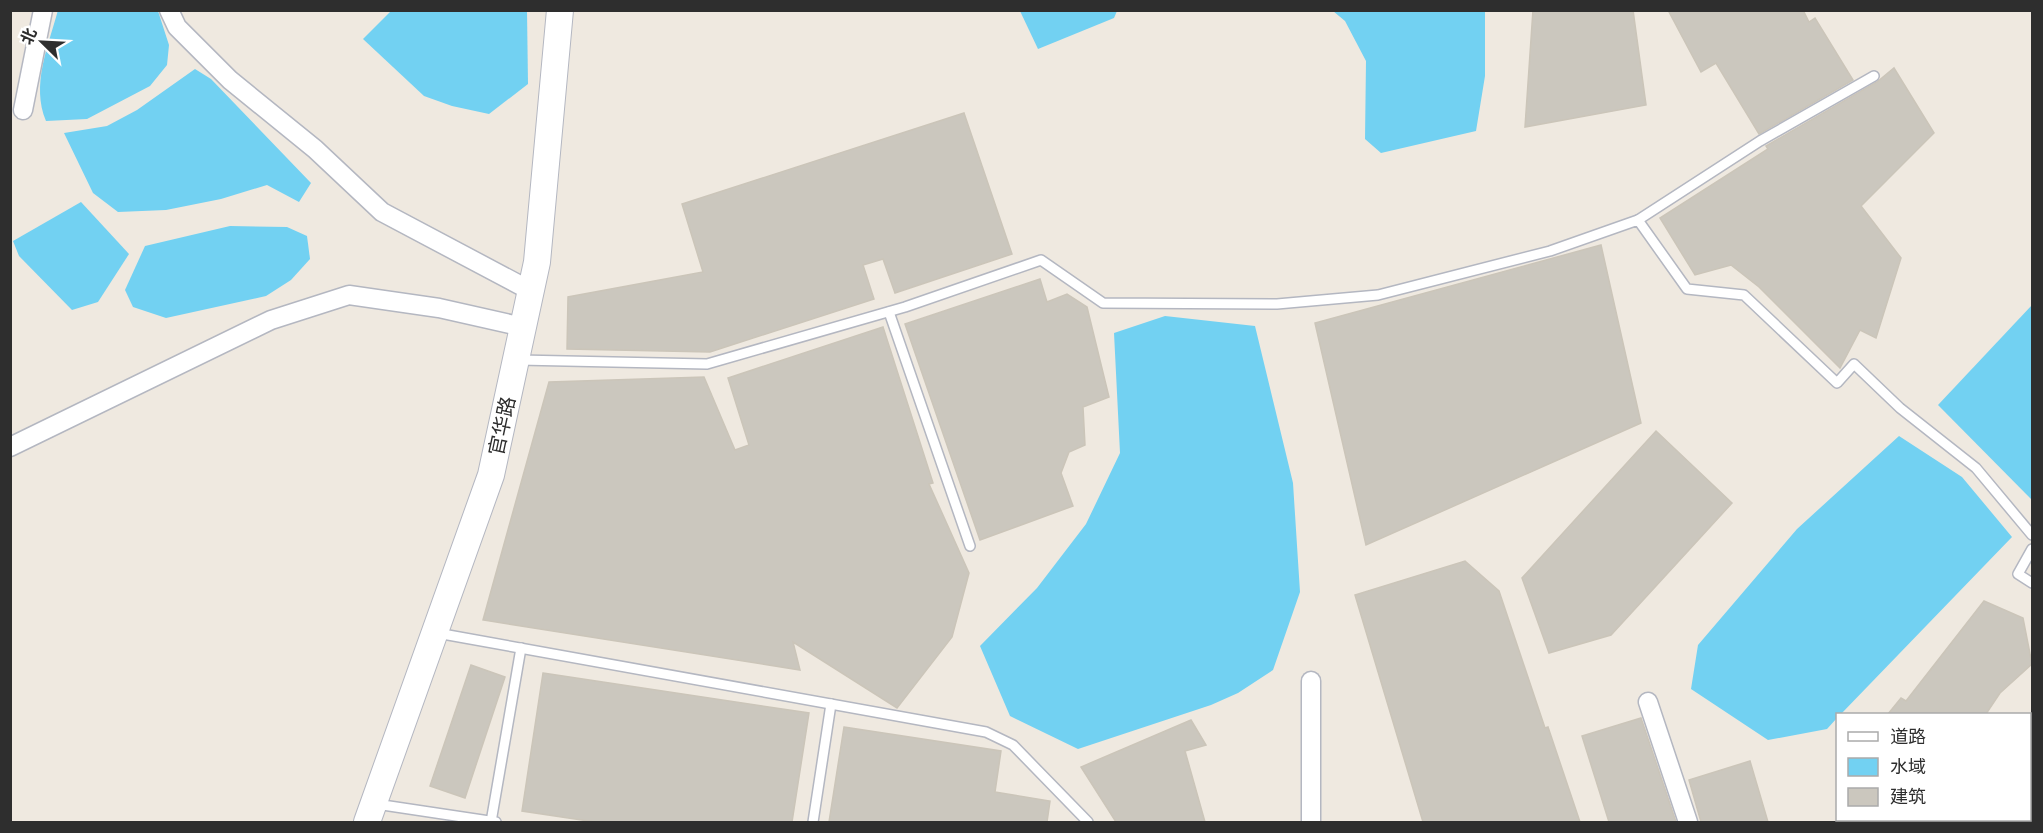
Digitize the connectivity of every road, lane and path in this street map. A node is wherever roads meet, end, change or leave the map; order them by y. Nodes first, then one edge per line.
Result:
1 (43, 10) edge
2 (169, 10) edge
3 (560, 10) edge
4 (1874, 76) dead end
5 (23, 110) dead end
6 (1638, 220) junction
7 (531, 291) junction
8 (889, 312) junction
9 (523, 327) junction
10 (516, 360) junction
11 (10, 447) edge
12 (2032, 535) edge
13 (970, 546) dead end
14 (2032, 549) edge
15 (2032, 583) edge
16 (435, 632) junction
17 (521, 648) junction
18 (1311, 681) dead end
19 (1648, 702) dead end
20 (831, 704) junction
21 (370, 813) edge
22 (494, 822) edge
23 (813, 822) edge
24 (1088, 822) edge
25 (1311, 822) edge
26 (1688, 822) edge

1 - 5 street
2 - 7 street
3 - 7 main road, 官华路
4 - 6 lane
6 - 8 lane
6 - 12 lane
7 - 9 main road, 官华路
8 - 10 lane
8 - 13 lane
9 - 10 main road, 官华路
9 - 11 street
10 - 16 main road, 官华路
14 - 15 lane
16 - 17 lane
16 - 21 main road, 官华路
17 - 20 lane
17 - 22 lane
18 - 25 street
19 - 26 street
20 - 23 lane
20 - 24 lane
21 - 22 lane

